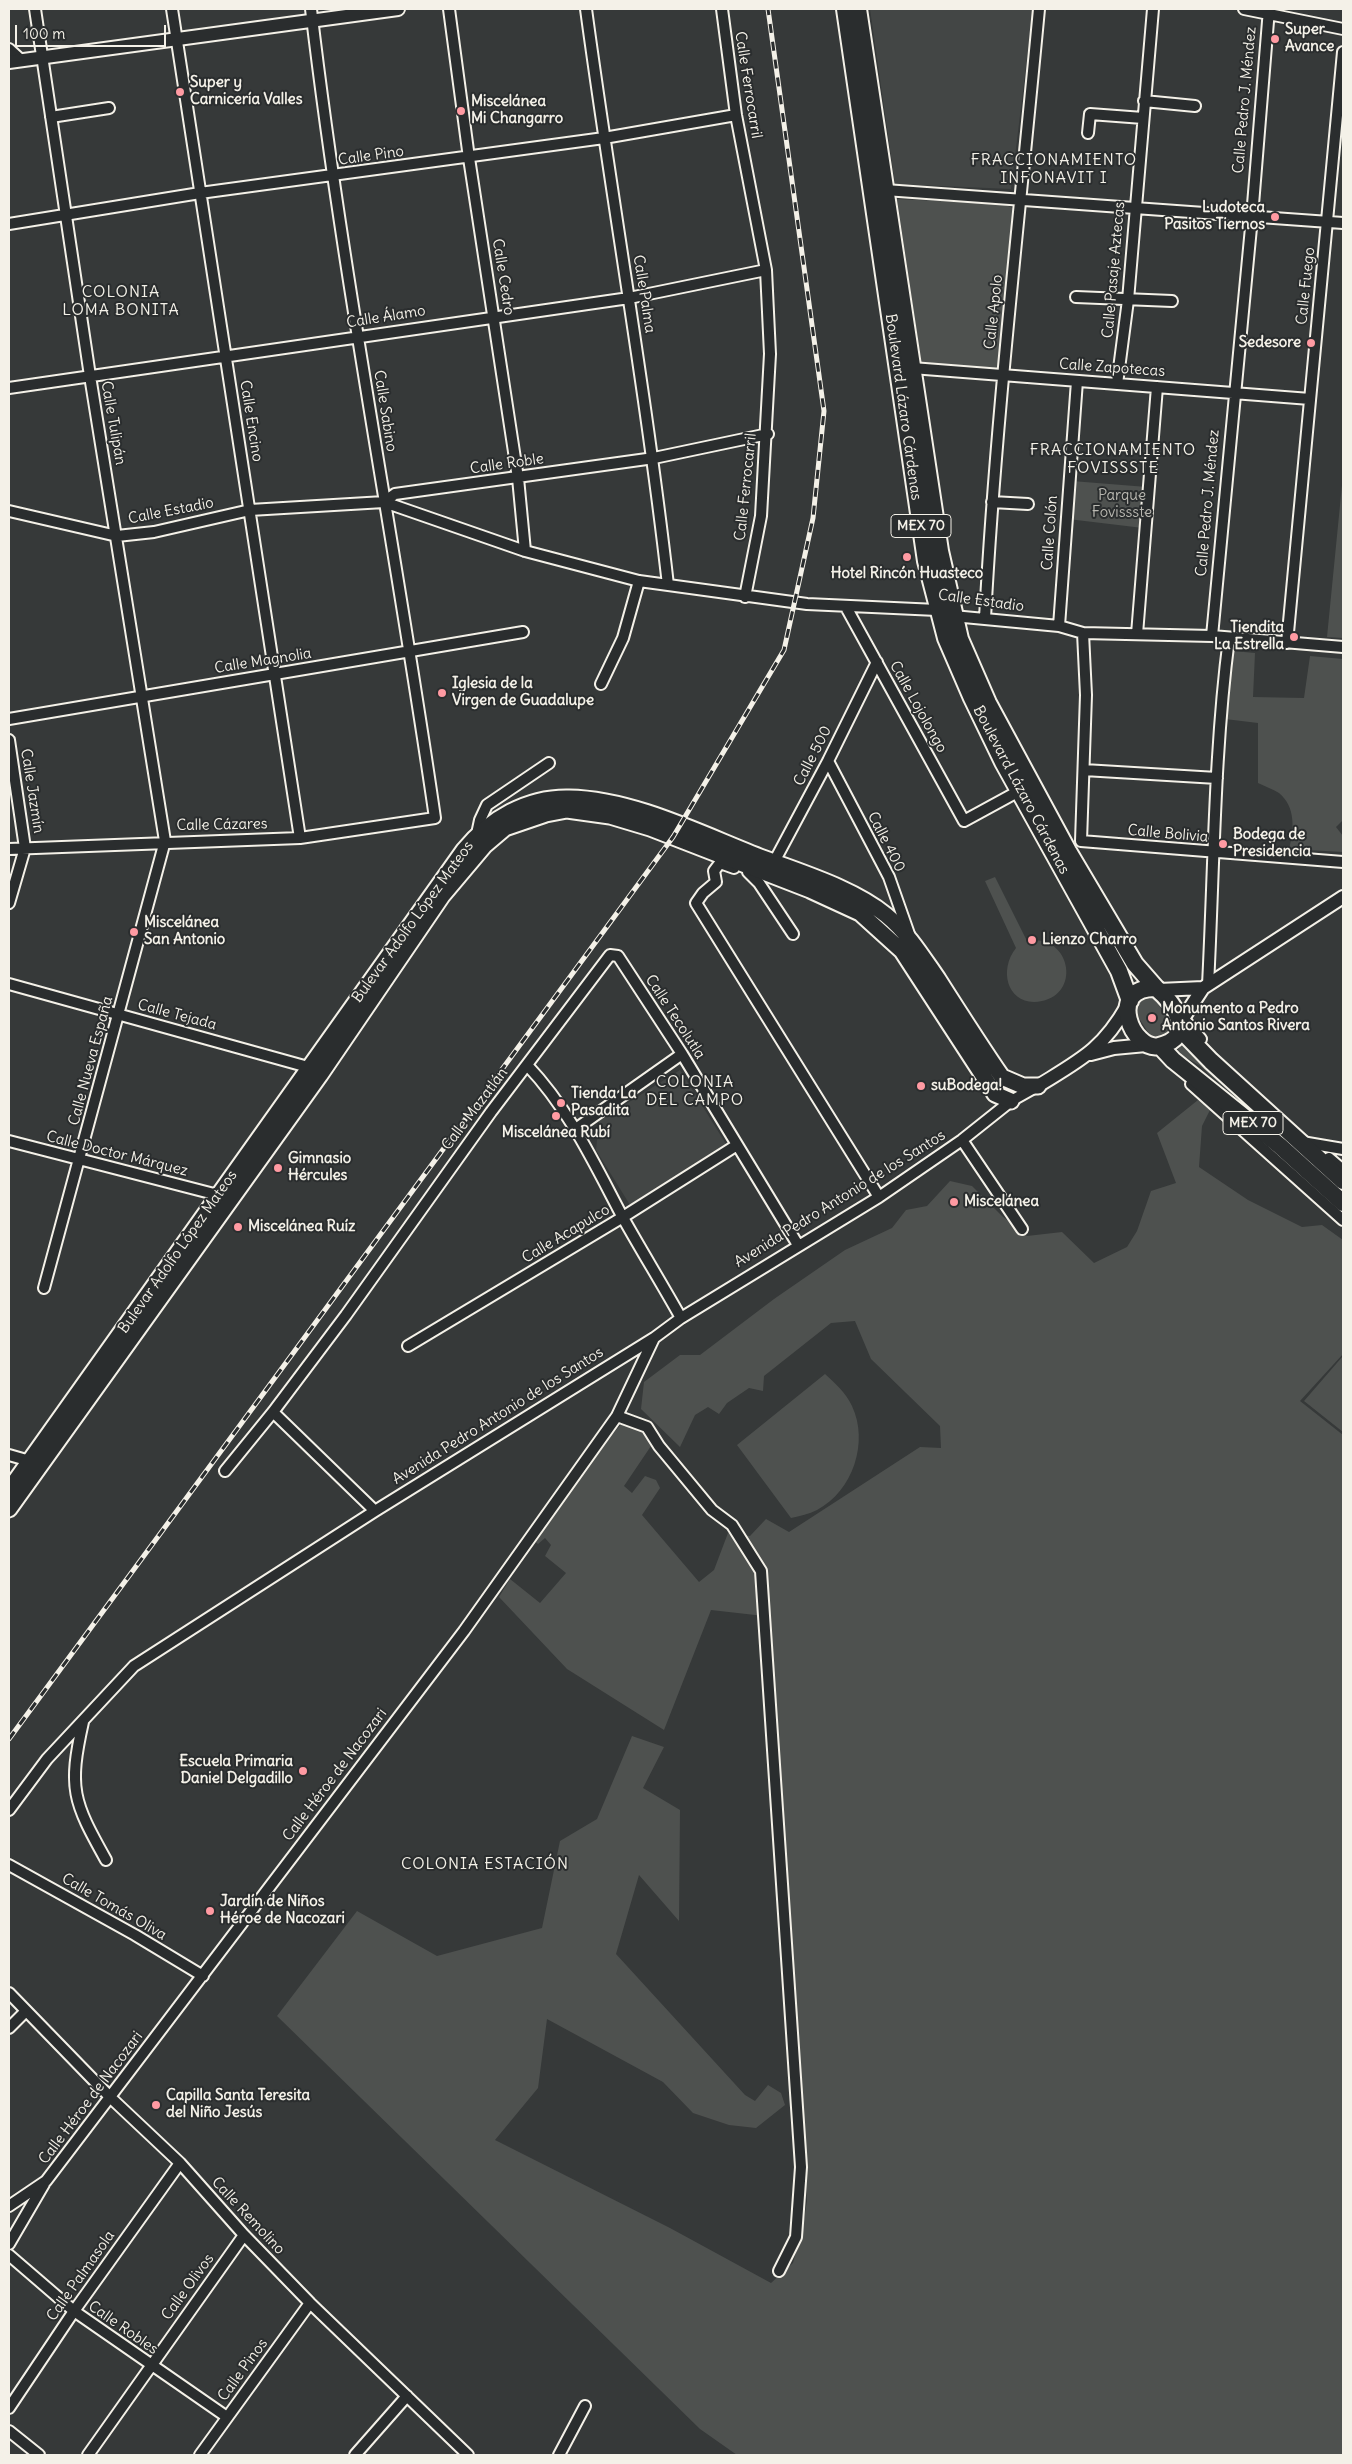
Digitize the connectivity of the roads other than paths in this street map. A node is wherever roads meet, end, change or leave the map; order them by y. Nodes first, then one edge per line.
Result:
1 (36, 9) edge
2 (172, 9) edge
3 (398, 9) edge
4 (449, 9) edge
5 (586, 9) edge
6 (722, 9) edge
7 (845, 9) edge
8 (858, 9) edge
9 (1039, 9) edge
10 (1153, 9) edge
11 (1244, 9) edge
12 (1268, 12) edge
13 (312, 15) edge
14 (1343, 29) edge
15 (177, 40) junction
16 (9, 49) edge
17 (1343, 52) edge
18 (43, 57) junction
19 (15, 61) edge
20 (1144, 101) junction
21 (1195, 106) dead end
22 (109, 108) dead end
23 (736, 115) junction
24 (51, 118) junction
25 (1143, 118) junction
26 (1088, 133) dead end
27 (604, 138) junction
28 (469, 158) junction
29 (332, 176) junction
30 (885, 190) junction
31 (200, 193) junction
32 (1022, 200) junction
33 (1135, 208) junction
34 (67, 216) junction
35 (1252, 217) junction
36 (1328, 222) junction
37 (1343, 223) edge
38 (9, 224) edge
39 (766, 270) junction
40 (1076, 297) dead end
41 (629, 298) junction
42 (1128, 300) junction
43 (1172, 301) dead end
44 (494, 316) junction
45 (358, 337) junction
46 (226, 357) junction
47 (912, 368) junction
48 (1002, 374) junction
49 (90, 376) junction
50 (1077, 382) junction
51 (1117, 384) junction
52 (1157, 387) junction
53 (9, 388) edge
54 (1234, 392) junction
55 (1310, 399) junction
56 (768, 434) junction
57 (654, 458) junction
58 (518, 478) junction
59 (384, 502) junction
60 (992, 502) junction
61 (1028, 504) dead end
62 (9, 510) edge
63 (250, 510) junction
64 (117, 536) junction
65 (525, 551) junction
66 (639, 581) junction
67 (668, 585) junction
68 (745, 597) junction
69 (846, 607) junction
70 (937, 610) junction
71 (953, 616) junction
72 (985, 618) junction
73 (1058, 626) junction
74 (522, 632) dead end
75 (1082, 633) junction
76 (1137, 634) junction
77 (1212, 636) junction
78 (1229, 638) junction
79 (1287, 643) junction
80 (1343, 647) edge
81 (411, 651) junction
82 (877, 662) junction
83 (276, 675) junction
84 (601, 684) dead end
85 (143, 696) junction
86 (9, 719) edge
87 (9, 740) edge
88 (828, 761) junction
89 (549, 763) dead end
90 (1084, 770) junction
91 (1217, 778) junction
92 (1019, 791) junction
93 (435, 818) joint
94 (477, 834) junction
95 (300, 838) junction
96 (164, 841) junction
97 (1074, 846) junction
98 (25, 848) junction
99 (9, 849) edge
100 (1215, 853) junction
101 (774, 862) junction
102 (1343, 862) edge
103 (749, 870) junction
104 (1343, 897) edge
105 (9, 903) edge
106 (793, 934) dead end
107 (911, 939) junction
108 (9, 984) edge
109 (1205, 986) junction
110 (1158, 989) junction
111 (1128, 1003) junction
112 (119, 1015) junction
113 (1181, 1024) junction
114 (1153, 1046) junction
115 (682, 1054) junction
116 (1089, 1055) junction
117 (527, 1065) junction
118 (314, 1071) junction
119 (1038, 1086) junction
120 (1011, 1101) junction
121 (576, 1128) junction
122 (962, 1140) junction
123 (1302, 1140) junction
124 (9, 1141) edge
125 (737, 1145) junction
126 (1280, 1146) junction
127 (1343, 1149) edge
128 (79, 1161) junction
129 (1343, 1170) edge
130 (1343, 1181) edge
131 (218, 1196) junction
132 (878, 1197) junction
133 (1343, 1203) edge
134 (623, 1217) junction
135 (1343, 1220) edge
136 (1022, 1229) dead end
137 (798, 1245) junction
138 (44, 1288) dead end
139 (682, 1318) junction
140 (654, 1338) junction
141 (408, 1346) dead end
142 (273, 1412) junction
143 (617, 1416) junction
144 (9, 1455) edge
145 (30, 1466) junction
146 (225, 1471) dead end
147 (9, 1490) edge
148 (9, 1509) edge
149 (375, 1511) junction
150 (83, 1721) junction
151 (9, 1810) edge
152 (106, 1860) dead end
153 (9, 1865) edge
154 (203, 1976) junction
155 (9, 1993) edge
156 (26, 2011) junction
157 (9, 2028) edge
158 (111, 2098) junction
159 (180, 2163) junction
160 (46, 2182) junction
161 (9, 2206) edge
162 (244, 2235) junction
163 (9, 2244) edge
164 (9, 2255) edge
165 (778, 2271) dead end
166 (310, 2303) junction
167 (74, 2311) junction
168 (151, 2365) junction
169 (407, 2396) junction
170 (585, 2406) dead end
171 (9, 2408) edge
172 (227, 2417) junction
173 (9, 2431) edge
174 (39, 2455) edge
175 (88, 2455) edge
176 (200, 2455) edge
177 (355, 2455) edge
178 (468, 2455) edge
179 (559, 2455) edge

1 - 18 street, Calle Tulipán
2 - 15 street, Calle Encino
3 - 13 street
4 - 28 street, Calle Cedro
5 - 27 street, Calle Palma
6 - 23 street, Calle Ferrocarril
7 - 70 main road, Boulevard Lázaro Cárdenas / MEX 70
8 - 30 main road, Boulevard Lázaro Cárdenas / MEX 70
9 - 32 street, Calle Apolo
10 - 20 street, Calle Pasaje Aztecas
11 - 12 street
12 - 14 street
12 - 35 street, Calle Pedro J. Méndez
13 - 15 street
13 - 29 street, Calle Sabino
15 - 18 street
15 - 31 street, Calle Encino
16 - 19 street
17 - 36 street, Calle Fuego
18 - 19 street
18 - 24 street, Calle Tulipán
20 - 21 street
20 - 25 street, Calle Pasaje Aztecas
22 - 24 street
23 - 27 street, Calle Pino
23 - 39 street, Calle Ferrocarril
24 - 34 street, Calle Tulipán
25 - 26 street
25 - 33 street, Calle Pasaje Aztecas
27 - 28 street, Calle Pino
27 - 41 street, Calle Palma
28 - 29 street, Calle Pino
28 - 44 street, Calle Cedro
29 - 31 street, Calle Pino
29 - 45 street, Calle Sabino
30 - 32 street
30 - 47 main road, Boulevard Lázaro Cárdenas / MEX 70
31 - 34 street, Calle Pino
31 - 46 street, Calle Encino
32 - 33 street
32 - 48 street, Calle Apolo
33 - 35 street
33 - 42 street, Calle Pasaje Aztecas
34 - 38 street, Calle Pino
34 - 49 street, Calle Tulipán
35 - 36 street
35 - 54 street, Calle Pedro J. Méndez
36 - 37 street
36 - 55 street, Calle Fuego
39 - 41 street, Calle Álamo
39 - 56 street, Calle Ferrocarril
40 - 42 street
41 - 44 street, Calle Álamo
41 - 57 street, Calle Palma
42 - 43 street
42 - 51 street, Calle Pasaje Aztecas
44 - 45 street, Calle Álamo
44 - 58 street, Calle Cedro
45 - 46 street, Calle Álamo
45 - 59 street, Calle Sabino
46 - 49 street, Calle Álamo
46 - 63 street, Calle Encino
47 - 48 street, Calle Zapotecas
47 - 71 main road, Boulevard Lázaro Cárdenas / MEX 70
48 - 50 street, Calle Zapotecas
48 - 60 street, Calle Apolo
49 - 53 street, Calle Álamo
49 - 64 street, Calle Tulipán
50 - 51 street, Calle Zapotecas
50 - 73 street, Calle Colón
51 - 52 street, Calle Zapotecas
52 - 54 street, Calle Zapotecas
52 - 76 street
54 - 55 street, Calle Zapotecas
54 - 77 street, Calle Pedro J. Méndez
55 - 79 street, Calle Fuego
56 - 57 street, Calle Roble
56 - 68 street, Calle Ferrocarril
57 - 58 street, Calle Roble
57 - 67 street, Calle Palma
58 - 59 street, Calle Roble
58 - 65 street, Calle Cedro
59 - 63 street, Calle Roble
59 - 65 street
59 - 81 street, Calle Sabino
60 - 61 street
60 - 72 street, Calle Apolo
62 - 64 street, Calle Estadio
63 - 64 street, Calle Estadio
63 - 83 street, Calle Encino
64 - 85 street, Calle Tulipán
65 - 66 street
66 - 67 street
66 - 84 street
67 - 68 street
68 - 69 street, Calle Estadio
69 - 70 street, Calle Estadio
69 - 82 street, Calle Lojolongo
70 - 71 street, Calle Estadio
70 - 92 main road, Boulevard Lázaro Cárdenas / MEX 70
71 - 72 street, Calle Estadio
71 - 97 main road, Boulevard Lázaro Cárdenas / MEX 70
72 - 73 street, Calle Estadio
73 - 75 street, Calle Estadio
74 - 81 street, Calle Magnolia
75 - 76 street, Calle Estadio
75 - 90 street
76 - 77 street, Calle Estadio
77 - 78 street
78 - 79 street
78 - 91 street
79 - 80 street
81 - 83 street, Calle Magnolia
81 - 93 street, Calle Sabino
82 - 88 street, Calle 500
82 - 92 street, Calle Lojolongo
83 - 85 street, Calle Magnolia
83 - 95 street, Calle Encino
85 - 86 street, Calle Magnolia
85 - 96 street, Calle Tulipán
87 - 98 street, Calle Jazmín
88 - 101 street, Calle 500
88 - 107 street, Calle 400
89 - 94 street
90 - 91 street
90 - 97 street
91 - 100 street
92 - 111 main road, Boulevard Lázaro Cárdenas / MEX 70
93 - 95 street, Calle Cázares
94 - 101 main road, Bulevar Adolfo López Mateos
94 - 118 main road, Bulevar Adolfo López Mateos
95 - 96 street, Calle Cázares
96 - 98 street, Calle Cázares
96 - 112 street, Calle Nueva España
97 - 100 street, Calle Bolivia
97 - 110 main road, Boulevard Lázaro Cárdenas / MEX 70
98 - 99 street, Calle Cázares
98 - 105 street
100 - 102 street, Calle Bolivia
100 - 109 street
101 - 107 main road, Bulevar Adolfo López Mateos
103 - 106 street
103 - 118 main road, Bulevar Adolfo López Mateos
103 - 120 main road, Bulevar Adolfo López Mateos
103 - 132 street
104 - 109 street
107 - 119 main road, Bulevar Adolfo López Mateos
108 - 112 street, Calle Tejada
109 - 110 street
109 - 113 street
110 - 111 main road
110 - 113 main road, MEX 70
111 - 114 main road, MEX 70
111 - 116 street
112 - 118 street, Calle Tejada
112 - 128 street, Calle Nueva España
113 - 114 main road
113 - 123 street
113 - 123 main road, MEX 70
114 - 116 street
114 - 126 main road, MEX 70
114 - 135 street
115 - 117 street, Calle Tecolutla
115 - 121 street
115 - 125 street, Calle Tecolutla
116 - 119 street
117 - 121 street, Calle Mazatlán
117 - 142 street, Calle Mazatlán
118 - 131 main road, Bulevar Adolfo López Mateos
118 - 145 main road, Bulevar Adolfo López Mateos
119 - 120 street, Avenida Pedro Antonio de los Santos
120 - 122 street, Avenida Pedro Antonio de los Santos
121 - 134 street, Calle Mazatlán
122 - 132 street, Avenida Pedro Antonio de los Santos
122 - 136 street
123 - 126 main road
123 - 127 street
123 - 129 street
123 - 130 main road, MEX 70
124 - 128 street, Calle Doctor Márquez
125 - 134 street, Calle Acapulco
125 - 137 street, Calle Tecolutla
126 - 133 main road, MEX 70
128 - 131 street, Calle Doctor Márquez
128 - 138 street, Calle Nueva España
131 - 145 main road, Bulevar Adolfo López Mateos
132 - 137 street, Avenida Pedro Antonio de los Santos
134 - 139 street, Calle Mazatlán
134 - 141 street, Calle Acapulco
137 - 139 street, Avenida Pedro Antonio de los Santos
139 - 140 street, Avenida Pedro Antonio de los Santos
140 - 143 street, Calle Héroe de Nacozari
140 - 149 street, Avenida Pedro Antonio de los Santos
142 - 146 street
142 - 149 street
143 - 154 street, Calle Héroe de Nacozari
143 - 165 street
144 - 145 street
145 - 147 main road, Bulevar Adolfo López Mateos
145 - 148 main road, Bulevar Adolfo López Mateos
149 - 150 street, Avenida Pedro Antonio de los Santos
150 - 151 street, Avenida Pedro Antonio de los Santos
150 - 152 street
153 - 154 street, Calle Tomás Oliva
154 - 158 street, Calle Héroe de Nacozari
155 - 156 street, Calle Remolino
156 - 157 street
156 - 158 street, Calle Remolino
158 - 159 street, Calle Remolino
158 - 160 street, Calle Héroe de Nacozari
159 - 162 street, Calle Remolino
159 - 167 street, Calle Palmasola
160 - 161 street, Calle Héroe de Nacozari
160 - 163 street
162 - 166 street, Calle Remolino
162 - 168 street, Calle Olivos
164 - 167 street, Calle Robles
166 - 169 street, Calle Remolino
166 - 172 street, Calle Pinos
167 - 168 street, Calle Robles
167 - 171 street, Calle Palmasola
168 - 172 street, Calle Robles
168 - 175 street, Calle Olivos
169 - 177 street
169 - 178 street, Calle Remolino
170 - 179 street
172 - 176 street, Calle Pinos
173 - 174 street

